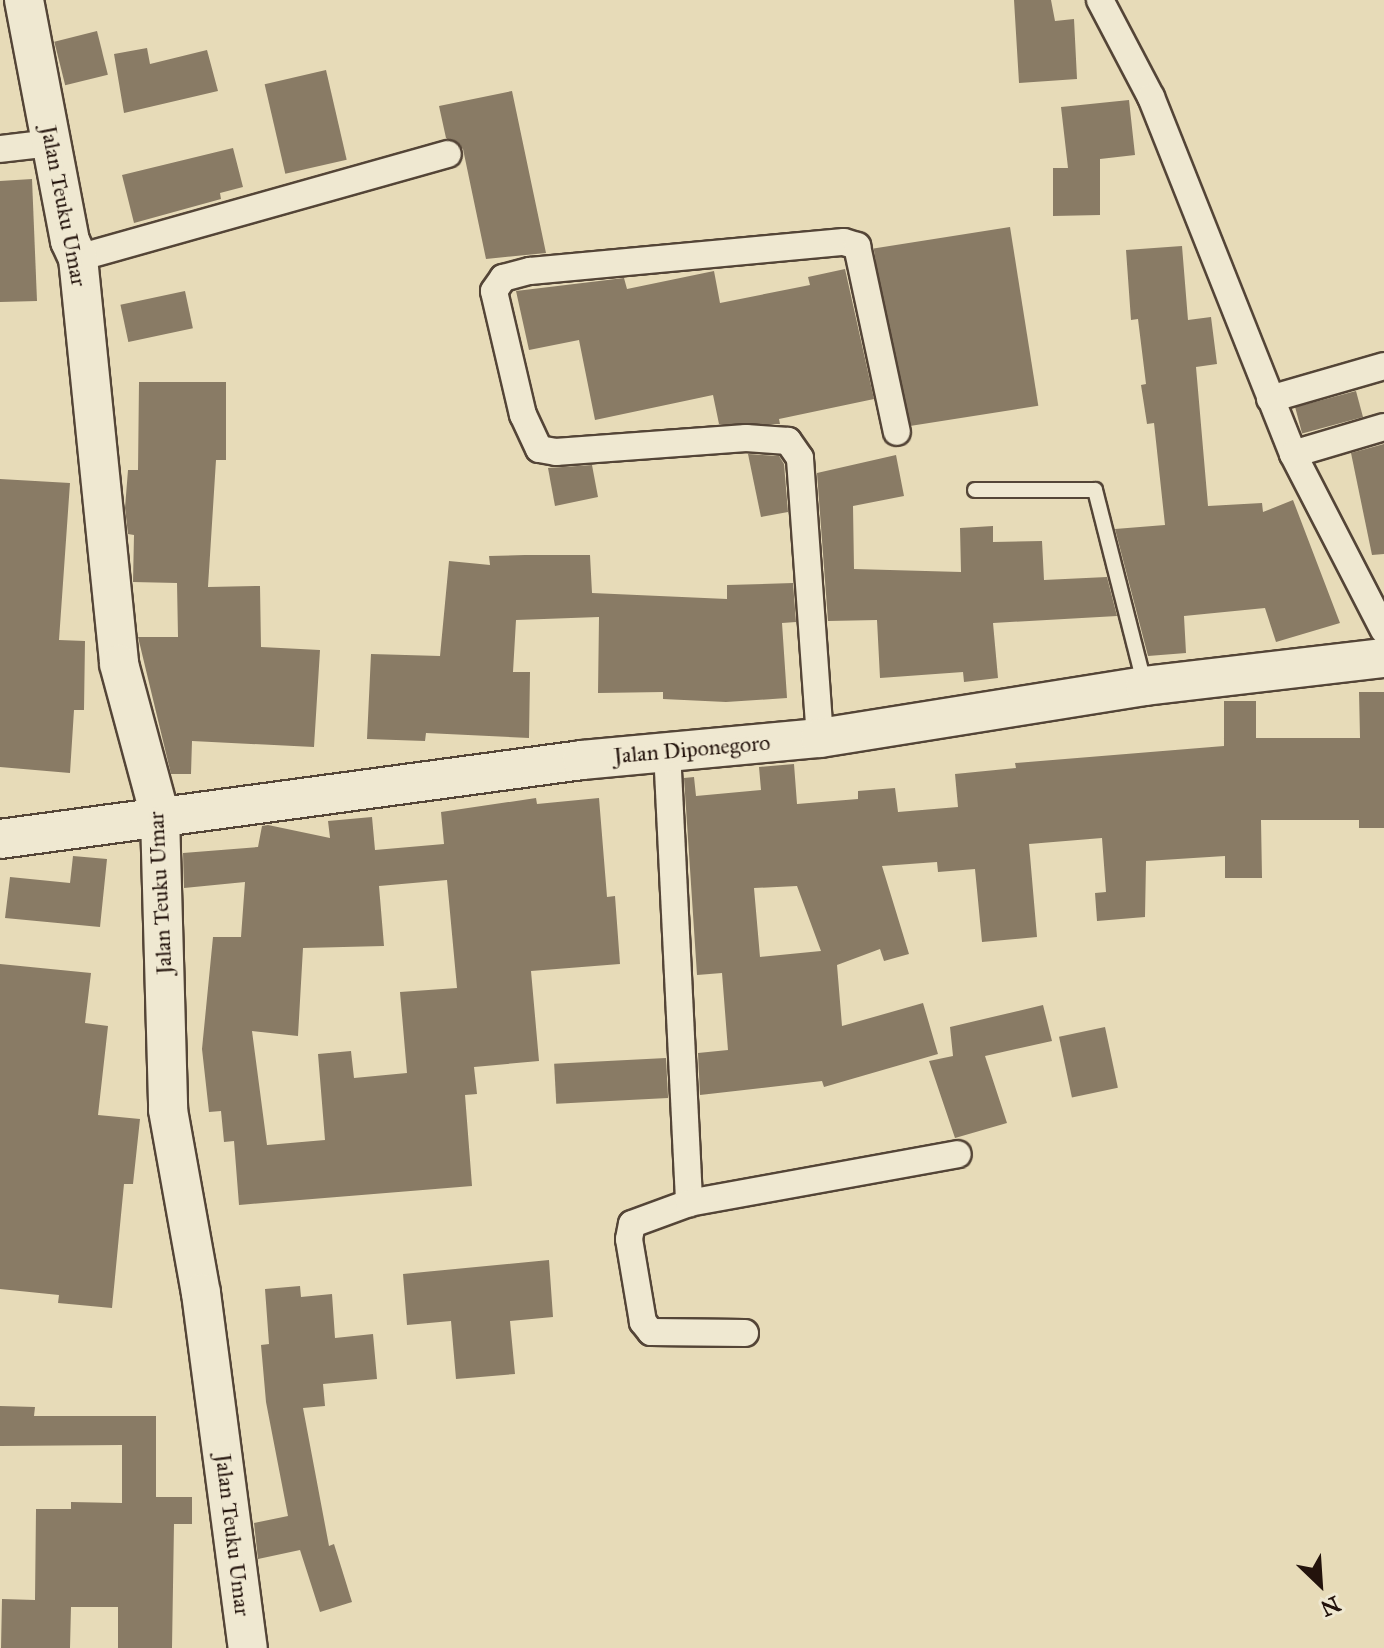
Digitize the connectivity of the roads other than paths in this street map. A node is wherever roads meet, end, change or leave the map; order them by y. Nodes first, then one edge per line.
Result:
1 (24, 0) edge
2 (1100, 0) edge
3 (51, 143) junction
4 (0, 149) edge
5 (448, 154) dead end
6 (78, 258) junction
7 (1384, 366) edge
8 (1270, 399) junction
9 (1384, 427) edge
10 (897, 432) dead end
11 (1293, 454) junction
12 (975, 490) dead end
13 (1384, 630) edge
14 (1384, 658) edge
15 (1145, 686) junction
16 (820, 738) junction
17 (667, 750) junction
18 (160, 816) junction
19 (0, 839) edge
20 (958, 1154) dead end
21 (689, 1203) junction
22 (745, 1333) dead end
23 (248, 1648) edge

1 - 3 street, Jalan Teuku Umar
2 - 8 street
3 - 4 street
3 - 6 street, Jalan Teuku Umar
5 - 6 street
6 - 18 street, Jalan Teuku Umar
7 - 8 street
8 - 11 street
9 - 11 street
10 - 16 street
11 - 13 street
12 - 15 lane
14 - 15 street, Jalan Diponegoro
15 - 16 street, Jalan Diponegoro
16 - 17 street, Jalan Diponegoro
17 - 18 street, Jalan Diponegoro
17 - 21 street
18 - 19 street, Jalan Diponegoro
18 - 23 street, Jalan Teuku Umar
20 - 21 street
21 - 22 street

